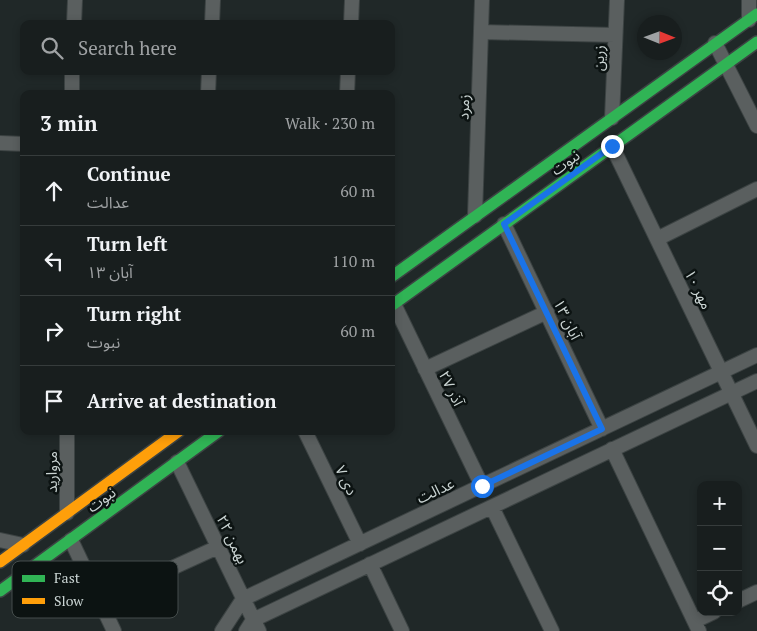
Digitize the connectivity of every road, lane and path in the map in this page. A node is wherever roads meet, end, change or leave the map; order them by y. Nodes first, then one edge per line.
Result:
1 (75, 0) edge
2 (213, 0) edge
3 (352, 0) edge
4 (482, 0) edge
5 (617, 0) edge
6 (749, 0) edge
7 (753, 17) edge
8 (74, 20) edge
9 (212, 20) edge
10 (350, 20) edge
11 (481, 32) junction
12 (615, 36) junction
13 (757, 42) edge
14 (716, 43) junction
15 (727, 64) junction
16 (72, 75) edge
17 (209, 75) edge
18 (348, 75) edge
19 (72, 90) edge
20 (208, 90) edge
21 (347, 90) edge
22 (612, 118) junction
23 (757, 126) edge
24 (0, 143) edge
25 (20, 144) edge
26 (612, 146) junction
27 (757, 189) edge
28 (475, 216) junction
29 (504, 224) junction
30 (657, 239) junction
31 (395, 274) edge
32 (395, 303) edge
33 (395, 311) edge
34 (547, 312) junction
35 (757, 355) edge
36 (425, 370) junction
37 (721, 372) junction
38 (757, 380) edge
39 (731, 393) junction
40 (602, 429) junction
41 (68, 435) edge
42 (174, 435) edge
43 (214, 435) edge
44 (307, 435) edge
45 (757, 446) edge
46 (612, 449) junction
47 (177, 462) junction
48 (482, 486) junction
49 (492, 506) junction
50 (67, 513) junction
51 (0, 540) edge
52 (70, 540) junction
53 (360, 544) junction
54 (23, 545) junction
55 (218, 547) junction
56 (41, 561) edge
57 (80, 561) edge
58 (0, 562) edge
59 (370, 564) junction
60 (178, 565) edge
61 (12, 582) edge
62 (0, 591) edge
63 (757, 592) edge
64 (243, 599) junction
65 (742, 599) edge
66 (709, 616) edge
67 (108, 618) edge
68 (697, 626) edge
69 (253, 627) edge
70 (114, 631) edge
71 (222, 631) edge
72 (402, 631) edge
73 (552, 631) edge

1 - 8 street
2 - 9 street
3 - 10 street
4 - 11 street, زمرد
5 - 12 street, زرین
6 - 7 street
7 - 14 street, نبوت
11 - 12 street
11 - 28 street, زمرد
12 - 22 street, زرین
13 - 15 street, نبوت
14 - 15 street
14 - 22 street, نبوت
15 - 23 street
15 - 26 street, نبوت
16 - 19 street
17 - 20 street
18 - 21 street
22 - 28 street, نبوت
24 - 25 street
26 - 29 street, نبوت
26 - 30 street, ۱۰ مهر
27 - 30 street
28 - 31 street, نبوت
29 - 32 street, نبوت
29 - 34 street, ۱۳ آبان
30 - 37 street, ۱۰ مهر
33 - 36 street, ۲۷ آذر
34 - 36 street
34 - 40 street, ۱۳ آبان
35 - 37 street, عدالت
36 - 48 street, ۲۷ آذر
37 - 39 street, ۱۰ مهر
37 - 40 street, عدالت
38 - 39 street
39 - 45 street, ۱۰ مهر
39 - 46 street
40 - 48 street, عدالت
41 - 50 street, مروارید
42 - 50 street, نبوت
43 - 47 street, نبوت
44 - 53 street, ۷ دی
46 - 49 street
46 - 68 street
47 - 52 street, نبوت
47 - 55 street, ۲۲ بهمن
48 - 53 street, عدالت
49 - 59 street
49 - 73 street
50 - 54 street, نبوت
51 - 54 street
52 - 56 street, نبوت
52 - 57 street
53 - 64 street, عدالت
54 - 58 street, نبوت
55 - 60 street
55 - 64 street, ۲۲ بهمن
59 - 69 street
59 - 72 street
61 - 62 street, نبوت
63 - 65 street
64 - 69 street, ۲۲ بهمن
64 - 71 street
66 - 68 street
67 - 70 street

